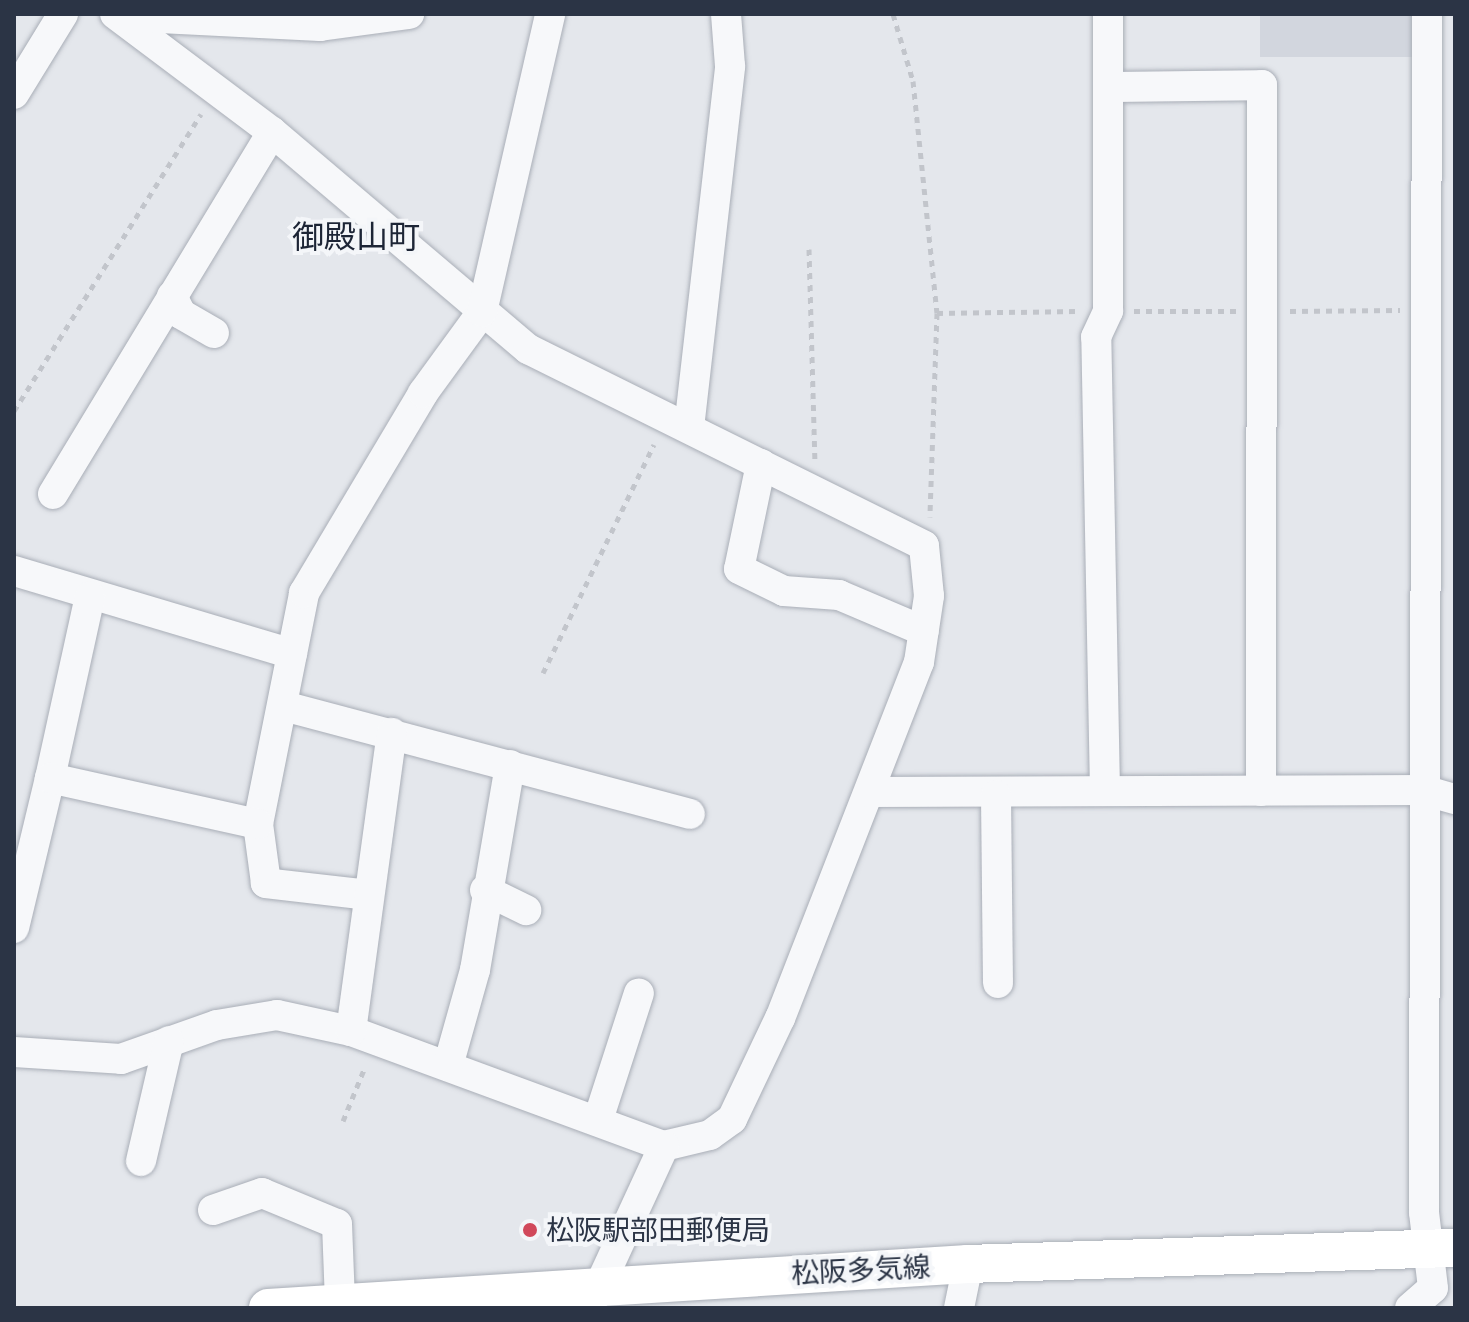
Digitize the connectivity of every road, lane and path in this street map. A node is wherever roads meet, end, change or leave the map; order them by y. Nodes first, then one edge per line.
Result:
1 (63, 14) edge
2 (409, 14) edge
3 (550, 14) edge
4 (726, 14) edge
5 (893, 14) edge
6 (1108, 14) edge
7 (1427, 14) edge
8 (118, 15) edge
9 (164, 16) edge
10 (1108, 87) junction
11 (216, 89) junction
12 (14, 94) edge
13 (272, 132) junction
14 (809, 249) dead end
15 (172, 296) junction
16 (1427, 310) junction
17 (1108, 311) junction
18 (1258, 311) junction
19 (482, 312) junction
20 (937, 313) junction
21 (214, 333) dead end
22 (14, 411) edge
23 (678, 423) junction
24 (761, 464) junction
25 (815, 491) junction
26 (53, 494) dead end
27 (924, 546) junction
28 (14, 571) edge
29 (90, 596) junction
30 (924, 631) junction
31 (292, 654) junction
32 (543, 673) dead end
33 (284, 706) junction
34 (392, 733) junction
35 (510, 765) junction
36 (50, 778) junction
37 (1423, 790) junction
38 (1105, 791) junction
39 (1261, 791) junction
40 (869, 792) junction
41 (996, 795) junction
42 (1455, 799) edge
43 (690, 814) dead end
44 (258, 824) junction
45 (485, 890) junction
46 (369, 895) junction
47 (526, 910) dead end
48 (14, 928) edge
49 (998, 983) dead end
50 (639, 993) dead end
51 (363, 1035) junction
52 (169, 1041) junction
53 (14, 1052) edge
54 (448, 1066) junction
55 (598, 1120) junction
56 (343, 1121) dead end
57 (664, 1146) junction
58 (141, 1161) dead end
59 (213, 1210) dead end
60 (1444, 1249) edge
61 (968, 1264) junction
62 (594, 1297) edge
63 (340, 1303) junction
64 (268, 1308) edge
65 (959, 1308) edge
66 (1410, 1308) edge

1 - 12 street
2 - 9 street
3 - 19 street
4 - 23 street
5 - 20 path
6 - 10 street
7 - 16 street
8 - 9 street
8 - 11 street
10 - 17 street
10 - 18 street
11 - 13 street
11 - 22 path
13 - 15 street
13 - 19 street
14 - 25 path
15 - 21 street
15 - 26 street
16 - 18 path
16 - 37 street
17 - 18 path
17 - 20 path
17 - 38 street
18 - 39 street
19 - 23 street
19 - 31 street
20 - 27 path
23 - 24 street
23 - 32 path
24 - 25 street
24 - 30 street
25 - 27 street
27 - 30 street
28 - 29 street
29 - 31 street
29 - 36 street
30 - 40 street
31 - 33 street
33 - 34 street
33 - 44 street
34 - 35 street
34 - 46 street
35 - 43 street
35 - 45 street
36 - 44 street
36 - 48 street
37 - 39 street
37 - 42 street
37 - 60 street
38 - 39 street
38 - 41 street
40 - 41 street
40 - 57 street
41 - 49 street
44 - 46 street
45 - 47 street
45 - 54 street
46 - 51 street
50 - 55 street
51 - 52 street
51 - 54 street
51 - 56 path
52 - 53 street
52 - 58 street
54 - 55 street
55 - 57 street
57 - 62 street
59 - 63 street
60 - 61 main road, 松阪多気線
60 - 66 street
61 - 62 main road, 松阪多気線
61 - 65 street
62 - 63 main road, 松阪多気線
63 - 64 main road, 松阪多気線

